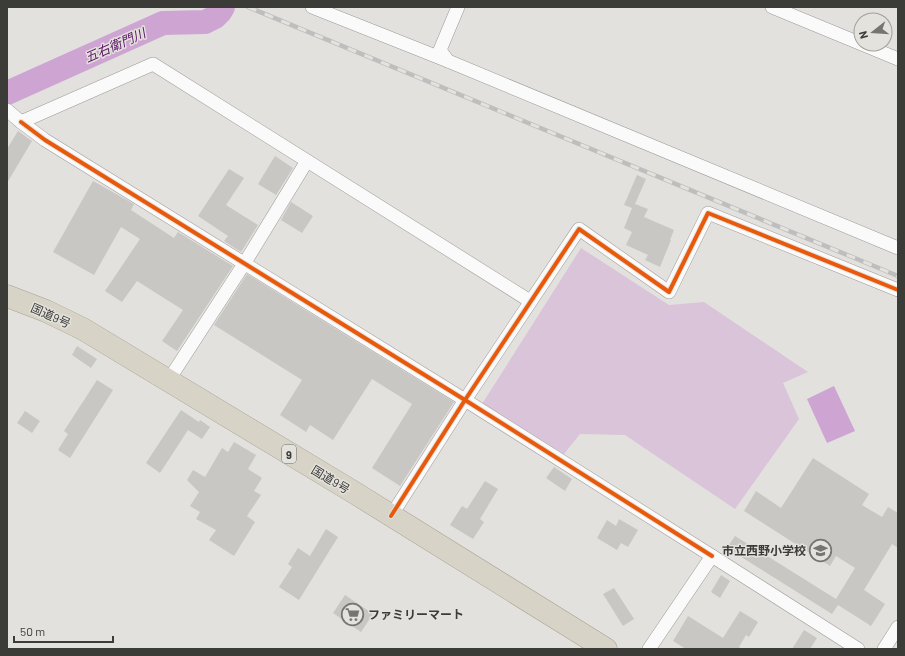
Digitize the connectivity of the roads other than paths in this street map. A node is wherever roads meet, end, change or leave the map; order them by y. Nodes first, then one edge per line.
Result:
1 (312, 7) edge
2 (458, 7) edge
3 (772, 7) edge
4 (898, 59) edge
5 (448, 61) junction
6 (7, 110) edge
7 (21, 122) junction
8 (307, 161) junction
9 (898, 248) edge
10 (244, 264) junction
11 (898, 290) edge
12 (7, 296) edge
13 (530, 302) junction
14 (168, 381) junction
15 (465, 400) junction
16 (391, 516) junction
17 (712, 556) junction
18 (566, 624) junction
19 (898, 627) edge
20 (594, 649) edge
21 (606, 649) edge
22 (649, 649) edge
23 (858, 649) edge
24 (884, 649) edge

1 - 5 street
2 - 5 street
3 - 4 street
5 - 9 street
6 - 7 street
7 - 8 street
7 - 10 street
8 - 10 street
8 - 13 street
10 - 14 street
10 - 15 street
11 - 13 street
12 - 14 highway, 国道9号 / 9
13 - 15 street
14 - 16 highway, 国道9号 / 9
15 - 16 street
15 - 17 street
16 - 18 highway, 国道9号 / 9
17 - 22 street
17 - 23 street
18 - 20 highway, 国道9号 / 9
18 - 21 highway, 国道9号 / 9
19 - 24 street

